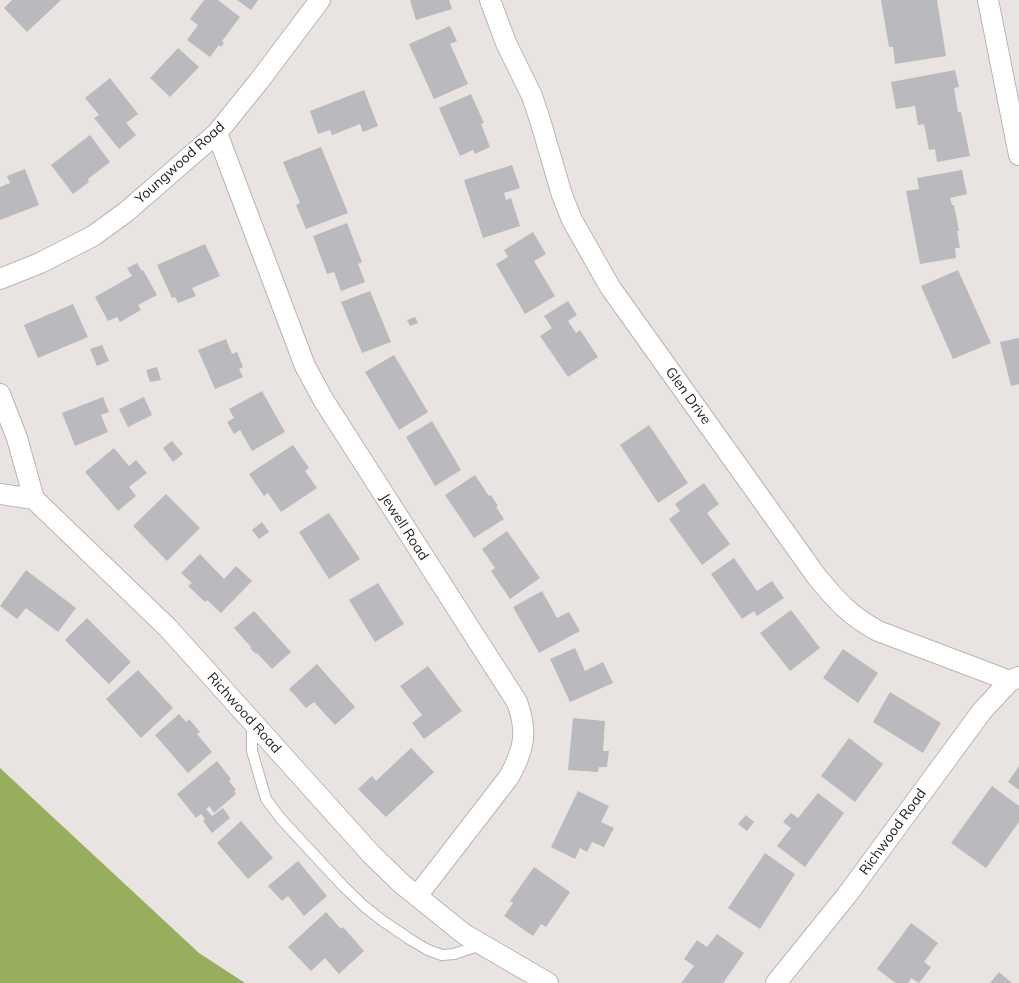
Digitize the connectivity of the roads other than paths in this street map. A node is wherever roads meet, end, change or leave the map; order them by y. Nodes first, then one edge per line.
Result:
1 (320, 0) edge
2 (490, 0) edge
3 (988, 0) edge
4 (217, 133) junction
5 (1019, 155) edge
6 (0, 279) edge
7 (0, 394) edge
8 (0, 494) edge
9 (34, 499) junction
10 (1015, 679) edge
11 (252, 722) junction
12 (416, 896) junction
13 (482, 945) junction
14 (548, 983) edge
15 (776, 983) edge

1 - 4 street, Youngwood Road
2 - 10 street, Glen Drive
3 - 5 street
4 - 6 street, Youngwood Road
4 - 12 street, Jewell Road
7 - 9 street
8 - 9 street
9 - 11 street, Richwood Road
10 - 15 street, Richwood Road
11 - 12 street, Richwood Road
11 - 13 lane
12 - 13 street, Richwood Road
13 - 14 street, Richwood Road

